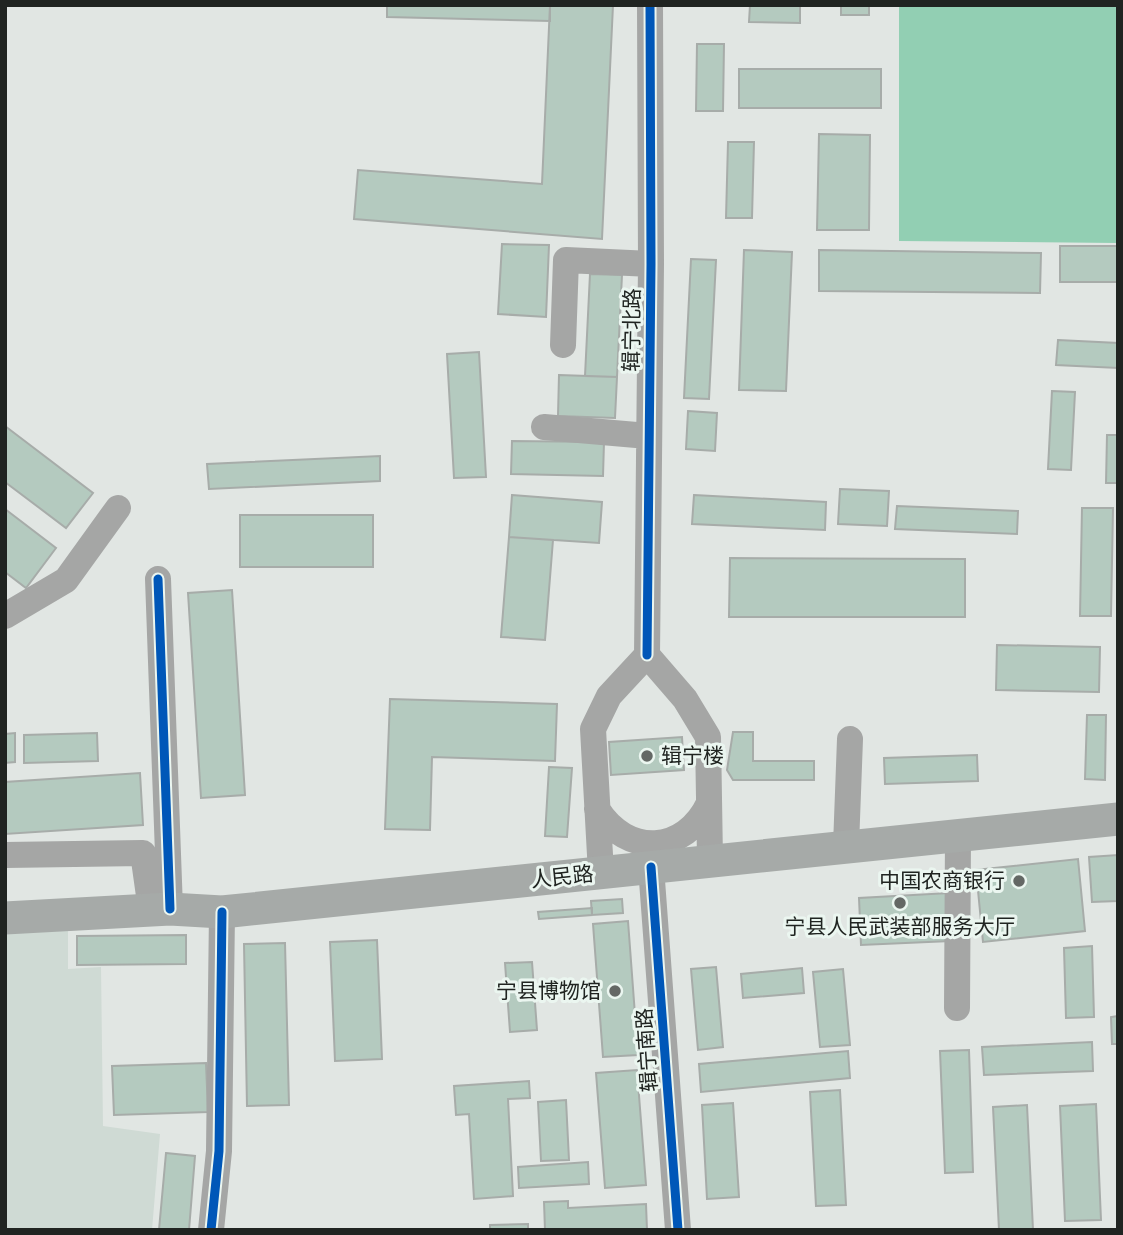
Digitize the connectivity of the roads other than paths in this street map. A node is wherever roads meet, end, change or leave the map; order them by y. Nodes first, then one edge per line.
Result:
1 (650, 5) edge
2 (651, 264) junction
3 (564, 345) dead end
4 (544, 427) dead end
5 (648, 436) junction
6 (118, 508) dead end
7 (158, 579) dead end
8 (5, 616) edge
9 (647, 655) junction
10 (850, 739) dead end
11 (709, 803) junction
12 (597, 809) junction
13 (1118, 819) edge
14 (958, 835) junction
15 (846, 846) junction
16 (5, 855) edge
17 (710, 859) junction
18 (651, 867) junction
19 (601, 873) junction
20 (160, 909) junction
21 (222, 912) junction
22 (5, 918) edge
23 (957, 1008) dead end
24 (211, 1230) edge
25 (678, 1230) edge

1 - 2 street, 辑宁北路
2 - 3 street
2 - 5 street, 辑宁北路
4 - 5 street
5 - 9 street, 辑宁北路
6 - 8 street
7 - 20 street
9 - 11 street
9 - 12 street
10 - 15 street
11 - 12 street
11 - 17 street
12 - 19 street
13 - 14 main road, 人民路
14 - 15 main road, 人民路
14 - 23 street
15 - 17 main road, 人民路
16 - 20 street
17 - 18 main road, 人民路
18 - 19 main road, 人民路
18 - 25 street, 辑宁南路
19 - 21 main road, 人民路
20 - 21 main road, 人民路
20 - 22 main road, 人民路
21 - 24 street

